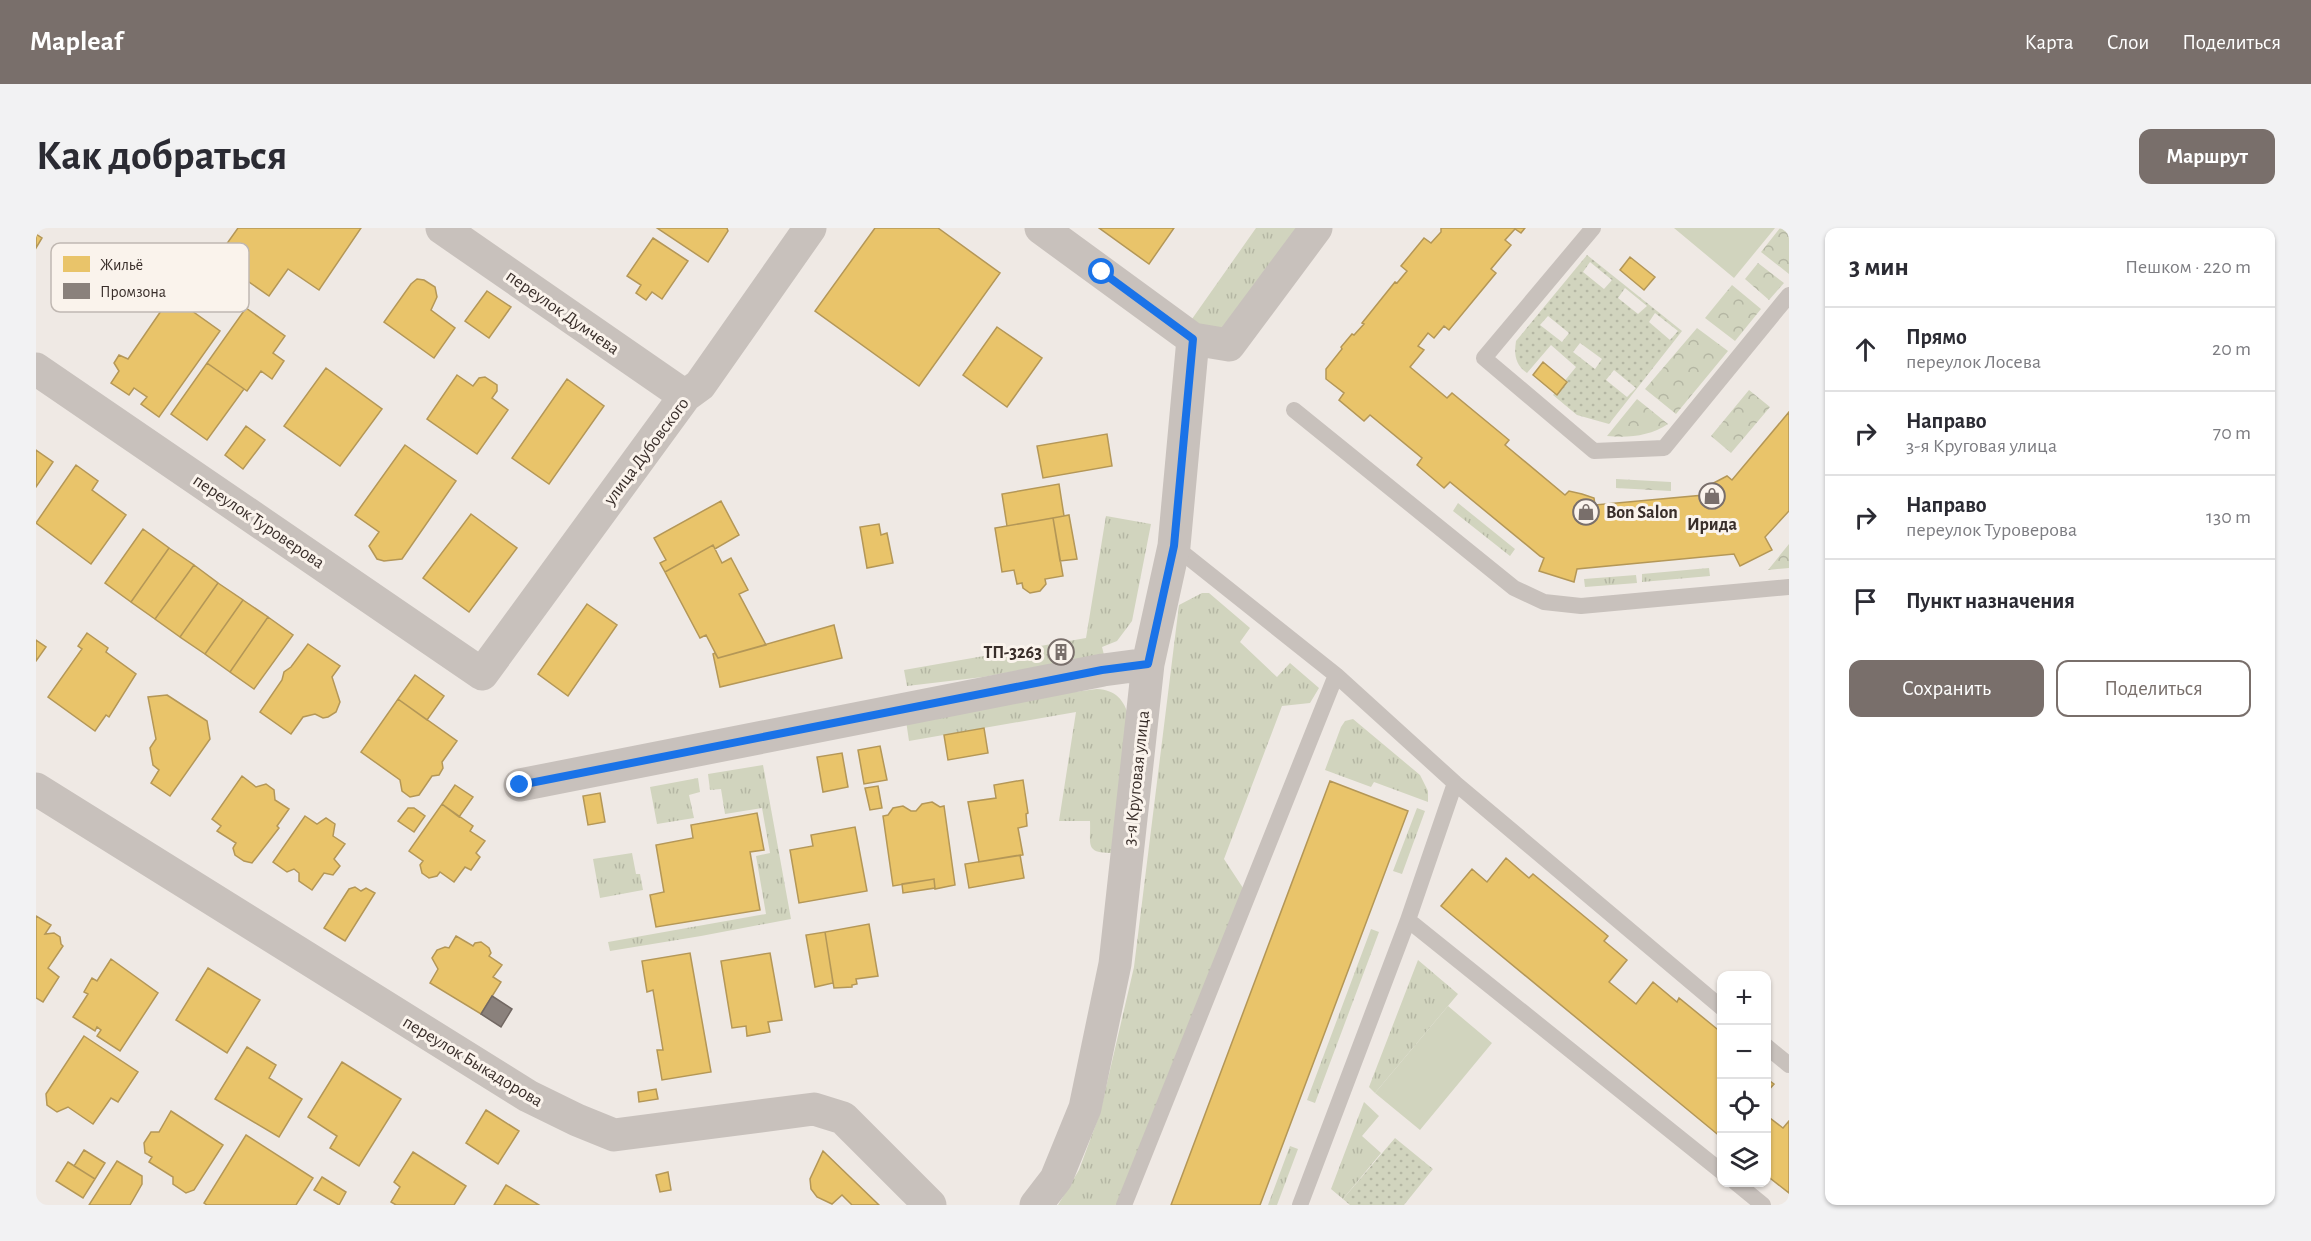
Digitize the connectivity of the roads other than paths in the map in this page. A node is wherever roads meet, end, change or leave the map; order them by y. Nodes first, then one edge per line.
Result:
1 (442, 228) edge
2 (810, 228) edge
3 (1041, 228) edge
4 (1316, 228) edge
5 (1593, 228) edge
6 (1789, 295) edge
7 (1193, 339) junction
8 (36, 369) edge
9 (685, 396) junction
10 (1294, 410) dead end
11 (1174, 546) junction
12 (1789, 587) edge
13 (1148, 664) junction
14 (482, 674) joint
15 (1336, 675) junction
16 (1455, 783) junction
17 (520, 785) dead end
18 (36, 789) edge
19 (1408, 920) junction
20 (1717, 1004) edge
21 (1771, 1049) edge
22 (1789, 1065) edge
23 (1717, 1168) edge
24 (1741, 1187) edge
25 (930, 1205) edge
26 (1036, 1205) edge
27 (1124, 1205) edge
28 (1300, 1205) edge
29 (1763, 1205) edge

1 - 9 street, переулок Думчева
2 - 9 street, улица Дубовского
3 - 7 street
4 - 7 street
5 - 6 lane
7 - 11 street, 3-я Круговая улица
8 - 14 street, переулок Туроверова
9 - 14 street, улица Дубовского
10 - 12 lane
11 - 13 street, 3-я Круговая улица
11 - 15 lane
13 - 17 street
13 - 26 street, 3-я Круговая улица
15 - 16 lane
15 - 27 lane
16 - 19 lane
16 - 20 lane
18 - 25 street, переулок Быкадорова
19 - 23 lane
19 - 28 lane
21 - 22 lane
24 - 29 lane

